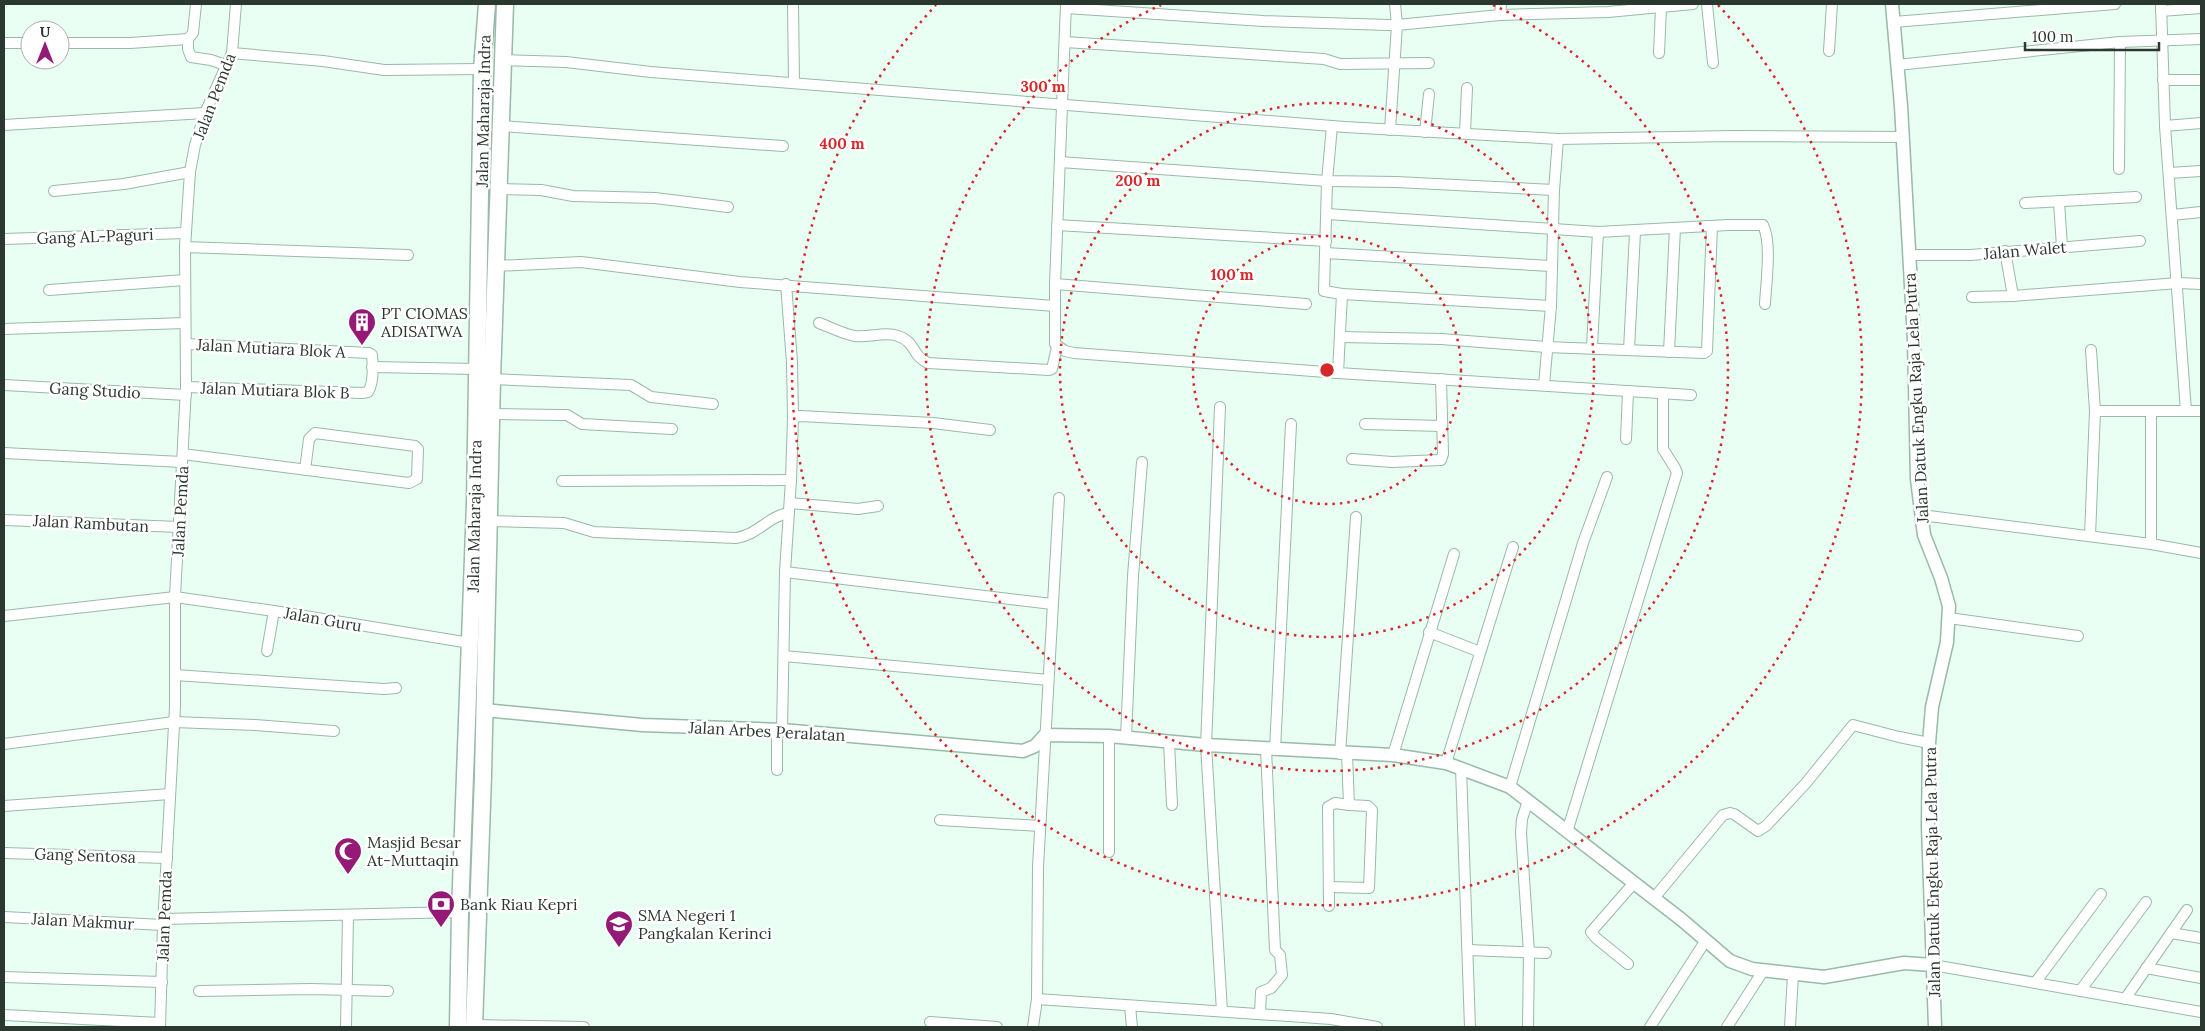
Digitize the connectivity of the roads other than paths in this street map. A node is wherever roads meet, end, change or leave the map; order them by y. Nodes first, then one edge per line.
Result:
1 (196, 4) edge
2 (236, 4) edge
3 (487, 4) edge
4 (505, 4) edge
5 (793, 4) edge
6 (1395, 4) edge
7 (1501, 4) edge
8 (1692, 4) edge
9 (1707, 4) edge
10 (1832, 4) edge
11 (1892, 4) edge
12 (1980, 4) edge
13 (2116, 4) edge
14 (1066, 6) edge
15 (1608, 8) edge
16 (1660, 8) junction
17 (2161, 8) edge
18 (2201, 8) edge
19 (1500, 15) junction
20 (1980, 16) junction
21 (1894, 22) junction
22 (1396, 24) junction
23 (188, 39) junction
24 (2201, 39) edge
25 (2161, 41) junction
26 (1065, 42) junction
27 (2120, 42) junction
28 (4, 43) edge
29 (20, 43) edge
30 (70, 43) edge
31 (1829, 51) dead end
32 (232, 53) junction
33 (1659, 53) dead end
34 (503, 60) junction
35 (1428, 63) dead end
36 (1713, 63) dead end
37 (1394, 64) junction
38 (1897, 65) junction
39 (228, 66) junction
40 (482, 69) junction
41 (2163, 80) junction
42 (2201, 80) edge
43 (794, 83) junction
44 (1467, 88) dead end
45 (1429, 94) dead end
46 (1062, 103) junction
47 (205, 113) junction
48 (2201, 123) edge
49 (4, 125) edge
50 (500, 126) junction
51 (1332, 126) junction
52 (2165, 126) junction
53 (1390, 130) junction
54 (1425, 132) junction
55 (1465, 134) junction
56 (1903, 137) junction
57 (1558, 139) junction
58 (783, 146) dead end
59 (1060, 162) junction
60 (2119, 169) dead end
61 (2201, 171) edge
62 (190, 172) junction
63 (2169, 173) junction
64 (1327, 181) junction
65 (498, 189) junction
66 (1554, 190) junction
67 (54, 191) dead end
68 (2136, 197) dead end
69 (2059, 202) junction
70 (2025, 203) dead end
71 (728, 207) dead end
72 (2201, 212) edge
73 (1327, 214) junction
74 (2172, 215) junction
75 (1057, 225) junction
76 (1712, 226) junction
77 (1675, 228) junction
78 (1554, 229) junction
79 (1598, 232) junction
80 (1635, 232) junction
81 (186, 233) junction
82 (4, 239) edge
83 (1326, 241) junction
84 (2140, 241) dead end
85 (2062, 246) junction
86 (185, 247) junction
87 (2005, 251) junction
88 (1325, 253) junction
89 (408, 255) dead end
90 (1909, 255) junction
91 (496, 266) junction
92 (1552, 266) junction
93 (185, 280) junction
94 (2178, 283) junction
95 (786, 284) junction
96 (1055, 284) junction
97 (2201, 284) edge
98 (49, 290) dead end
99 (1342, 294) junction
100 (1972, 296) dead end
101 (2013, 296) junction
102 (1306, 304) dead end
103 (1765, 304) dead end
104 (1055, 306) junction
105 (1551, 306) junction
106 (185, 323) junction
107 (819, 323) dead end
108 (4, 329) edge
109 (1341, 337) junction
110 (186, 344) junction
111 (1057, 347) junction
112 (1546, 347) junction
113 (1592, 347) junction
114 (1629, 350) junction
115 (2091, 350) dead end
116 (1670, 352) junction
117 (372, 367) junction
118 (477, 369) junction
119 (1338, 373) junction
120 (492, 379) junction
121 (1441, 379) junction
122 (4, 385) edge
123 (1544, 385) junction
124 (186, 391) junction
125 (1628, 392) junction
126 (1663, 394) junction
127 (1691, 395) dead end
128 (713, 404) dead end
129 (1220, 407) dead end
130 (2095, 411) junction
131 (2186, 411) junction
132 (2201, 411) edge
133 (2151, 412) junction
134 (492, 414) junction
135 (793, 418) junction
136 (1291, 424) dead end
137 (1365, 424) dead end
138 (1442, 426) junction
139 (672, 429) dead end
140 (990, 430) dead end
141 (1626, 439) dead end
142 (4, 453) edge
143 (182, 458) junction
144 (1352, 459) dead end
145 (1142, 462) dead end
146 (305, 470) junction
147 (1607, 477) dead end
148 (562, 480) dead end
149 (791, 480) junction
150 (1059, 498) dead end
151 (878, 506) dead end
152 (789, 508) junction
153 (1921, 515) junction
154 (1356, 518) dead end
155 (4, 520) edge
156 (489, 521) junction
157 (179, 527) junction
158 (2090, 536) junction
159 (2151, 544) junction
160 (1513, 547) dead end
161 (2201, 553) edge
162 (1454, 554) dead end
163 (785, 572) junction
164 (175, 597) junction
165 (1052, 604) junction
166 (274, 611) junction
167 (4, 616) edge
168 (479, 618) junction
169 (1949, 618) junction
170 (1430, 632) junction
171 (2078, 636) dead end
172 (470, 643) junction
173 (267, 651) dead end
174 (1480, 652) junction
175 (784, 656) junction
176 (175, 675) junction
177 (1048, 680) junction
178 (396, 688) dead end
179 (484, 710) junction
180 (174, 722) junction
181 (779, 730) junction
182 (334, 731) dead end
183 (1045, 735) junction
184 (1109, 736) junction
185 (1126, 737) junction
186 (1169, 742) junction
187 (1929, 743) junction
188 (4, 744) edge
189 (1206, 745) junction
190 (1271, 749) junction
191 (1343, 754) junction
192 (1393, 755) junction
193 (1446, 763) junction
194 (1461, 768) junction
195 (777, 770) dead end
196 (1510, 787) junction
197 (170, 794) junction
198 (1528, 801) junction
199 (1172, 805) dead end
200 (1349, 805) junction
201 (4, 806) edge
202 (940, 820) dead end
203 (1040, 826) junction
204 (1567, 832) junction
205 (1109, 852) dead end
206 (4, 853) edge
207 (167, 858) junction
208 (1634, 884) junction
209 (1328, 887) junction
210 (2101, 894) dead end
211 (1654, 898) junction
212 (2146, 902) dead end
213 (1329, 906) dead end
214 (2187, 910) dead end
215 (460, 912) junction
216 (348, 915) junction
217 (4, 917) edge
218 (163, 922) junction
219 (2171, 933) junction
220 (2201, 938) edge
221 (1706, 940) junction
222 (1468, 950) junction
223 (1529, 953) junction
224 (1546, 953) dead end
225 (1628, 964) dead end
226 (1933, 965) junction
227 (2146, 968) junction
228 (1763, 971) junction
229 (1793, 975) junction
230 (4, 977) edge
231 (2201, 978) edge
232 (162, 982) junction
233 (2035, 983) junction
234 (200, 990) dead end
235 (346, 990) junction
236 (388, 990) dead end
237 (2080, 991) junction
238 (1037, 999) junction
239 (2125, 999) junction
240 (1130, 1006) junction
241 (1222, 1011) junction
242 (2201, 1012) edge
243 (1260, 1014) junction
244 (4, 1015) edge
245 (930, 1022) dead end
246 (160, 1025) edge
247 (469, 1026) edge
248 (346, 1027) edge
249 (545, 1027) edge
250 (584, 1027) edge
251 (996, 1027) edge
252 (1032, 1027) edge
253 (1132, 1027) edge
254 (1377, 1027) edge
255 (1470, 1027) edge
256 (1528, 1027) edge
257 (1650, 1027) edge
258 (1727, 1027) edge
259 (1790, 1027) edge
260 (1935, 1027) edge

1 - 23 street
2 - 32 street, Jalan Pemda
3 - 40 highway, Jalan Maharaja Indra
4 - 34 highway, Jalan Maharaja Indra
5 - 43 street
6 - 22 street
7 - 19 street
8 - 16 street
9 - 36 street
10 - 31 street
11 - 21 street, Jalan Datuk Engku Raja Lela Putra
12 - 20 street
13 - 20 street
14 - 22 street
14 - 26 street
15 - 16 street
15 - 19 street
16 - 33 street
17 - 18 street
17 - 25 street
19 - 22 street
20 - 21 street
21 - 38 street, Jalan Datuk Engku Raja Lela Putra
22 - 37 street
23 - 30 street
23 - 39 street
24 - 25 street
25 - 27 street
25 - 41 street
26 - 37 street
26 - 46 street
27 - 38 street
27 - 60 street
28 - 29 street
32 - 39 street, Jalan Pemda
32 - 40 street
34 - 43 street
34 - 50 highway, Jalan Maharaja Indra
35 - 37 street
37 - 53 street
38 - 56 street, Jalan Datuk Engku Raja Lela Putra
39 - 47 street, Jalan Pemda
40 - 118 highway, Jalan Maharaja Indra
41 - 42 street
41 - 52 street
43 - 46 street
44 - 55 street
45 - 54 street
46 - 51 street
46 - 59 street
47 - 49 street
47 - 62 street, Jalan Pemda
48 - 52 street
50 - 58 street
50 - 65 highway, Jalan Maharaja Indra
51 - 53 street
51 - 64 street
52 - 63 street
53 - 54 street
54 - 55 street
55 - 57 street
56 - 57 street
56 - 90 street, Jalan Datuk Engku Raja Lela Putra
57 - 66 street
59 - 64 street
59 - 75 street
61 - 63 street
62 - 67 street
62 - 81 street, Jalan Pemda
63 - 74 street
64 - 66 street
64 - 73 street
65 - 71 street
65 - 91 highway, Jalan Maharaja Indra
66 - 78 street
68 - 69 street
69 - 70 street
69 - 85 street
72 - 74 street
73 - 78 street
73 - 83 street
74 - 94 street
75 - 83 street
75 - 96 street
76 - 77 street
76 - 103 street
76 - 116 street
77 - 80 street
77 - 116 street
78 - 79 street
78 - 92 street
79 - 80 street
79 - 113 street
80 - 114 street
81 - 82 street, Gang AL-Paguri
81 - 86 street, Jalan Pemda
83 - 88 street
84 - 85 street, Jalan Walet
85 - 87 street, Jalan Walet
86 - 89 street
86 - 93 street, Jalan Pemda
87 - 90 street, Jalan Walet
87 - 101 street
88 - 92 street
88 - 99 street
90 - 153 street, Jalan Datuk Engku Raja Lela Putra
91 - 95 street
91 - 120 highway, Jalan Maharaja Indra
92 - 105 street
93 - 98 street
93 - 106 street, Jalan Pemda
94 - 97 street
94 - 101 street
94 - 131 street
95 - 104 street
95 - 135 street
96 - 102 street
96 - 104 street
99 - 105 street
99 - 109 street
100 - 101 street
104 - 111 street
105 - 112 street
106 - 108 street
106 - 110 street, Jalan Pemda
107 - 111 street
109 - 112 street
109 - 119 street
110 - 117 street, Jalan Mutiara Blok A
110 - 124 street, Jalan Pemda
111 - 119 street
112 - 113 street
112 - 123 street
113 - 114 street
114 - 116 street
115 - 130 street
117 - 118 street
117 - 124 street, Jalan Mutiara Blok B
118 - 168 highway, Jalan Maharaja Indra
119 - 121 street
120 - 128 street
120 - 134 highway, Jalan Maharaja Indra
121 - 123 street
121 - 138 street
122 - 124 street, Gang Studio
123 - 125 street
124 - 143 street, Jalan Pemda
125 - 126 street
125 - 141 street
126 - 127 street
126 - 204 street
129 - 189 street
130 - 133 street
130 - 158 street
131 - 132 street
131 - 133 street
133 - 159 street
134 - 139 street
134 - 156 highway, Jalan Maharaja Indra
135 - 140 street
135 - 149 street
136 - 190 street
137 - 138 street
138 - 144 street
142 - 143 street
143 - 146 street
143 - 157 street, Jalan Pemda
145 - 185 street
146 - 146 street
147 - 196 street
148 - 149 street
149 - 152 street
150 - 165 street
151 - 152 street
152 - 156 street
152 - 163 street
153 - 158 street
153 - 169 street, Jalan Datuk Engku Raja Lela Putra
154 - 191 street
155 - 157 street, Jalan Rambutan
156 - 168 highway, Jalan Maharaja Indra
157 - 164 street, Jalan Pemda
158 - 159 street
159 - 161 street
160 - 174 street
162 - 170 street
163 - 165 street
163 - 175 street
164 - 166 street, Jalan Guru
164 - 167 street, Jalan Guru
164 - 176 street, Jalan Pemda
165 - 177 street
166 - 172 street, Jalan Guru
166 - 173 street
168 - 172 highway, Jalan Maharaja Indra
168 - 179 highway, Jalan Maharaja Indra
169 - 171 street
169 - 187 street, Jalan Datuk Engku Raja Lela Putra
170 - 174 street
170 - 192 street
172 - 215 highway, Jalan Maharaja Indra
174 - 193 street
175 - 177 street
175 - 181 street
176 - 178 street
176 - 180 street, Jalan Pemda
177 - 183 street
179 - 181 street, Jalan Arbes Peralatan
179 - 247 highway, Jalan Maharaja Indra
180 - 182 street
180 - 188 street
180 - 197 street, Jalan Pemda
181 - 183 street, Jalan Arbes Peralatan
181 - 195 street
183 - 184 street
183 - 203 street
184 - 185 street
184 - 205 street
185 - 186 street
186 - 189 street
186 - 199 street
187 - 211 street
187 - 226 street, Jalan Datuk Engku Raja Lela Putra
189 - 190 street
189 - 241 street
190 - 191 street
190 - 243 street
191 - 192 street
191 - 200 street
192 - 193 street
193 - 194 street
194 - 196 street
194 - 222 street
196 - 198 street
197 - 201 street
197 - 207 street, Jalan Pemda
198 - 204 street
198 - 223 street
200 - 209 street
200 - 209 street
202 - 203 street
203 - 238 street
204 - 208 street
206 - 207 street, Gang Sentosa
207 - 218 street, Jalan Pemda
208 - 211 street
208 - 225 street
209 - 213 street
210 - 233 street
211 - 221 street
212 - 237 street
214 - 219 street
215 - 216 street, Jalan Makmur
215 - 247 highway, Jalan Maharaja Indra
216 - 218 street, Jalan Makmur
216 - 235 street
217 - 218 street, Jalan Makmur
218 - 232 street, Jalan Pemda
219 - 220 street
219 - 227 street
221 - 228 street
221 - 257 street
222 - 223 street
222 - 255 street
223 - 224 street
223 - 256 street
226 - 229 street
226 - 233 street
226 - 260 street, Jalan Datuk Engku Raja Lela Putra
227 - 231 street
227 - 239 street
228 - 229 street
228 - 258 street
229 - 259 street
230 - 232 street
232 - 246 street, Jalan Pemda
233 - 237 street
234 - 235 street
235 - 236 street
235 - 248 street
237 - 239 street
238 - 240 street
238 - 252 street
239 - 242 street
240 - 241 street
240 - 253 street
241 - 243 street
243 - 254 street
244 - 246 street
245 - 251 street
247 - 249 street
249 - 250 street

